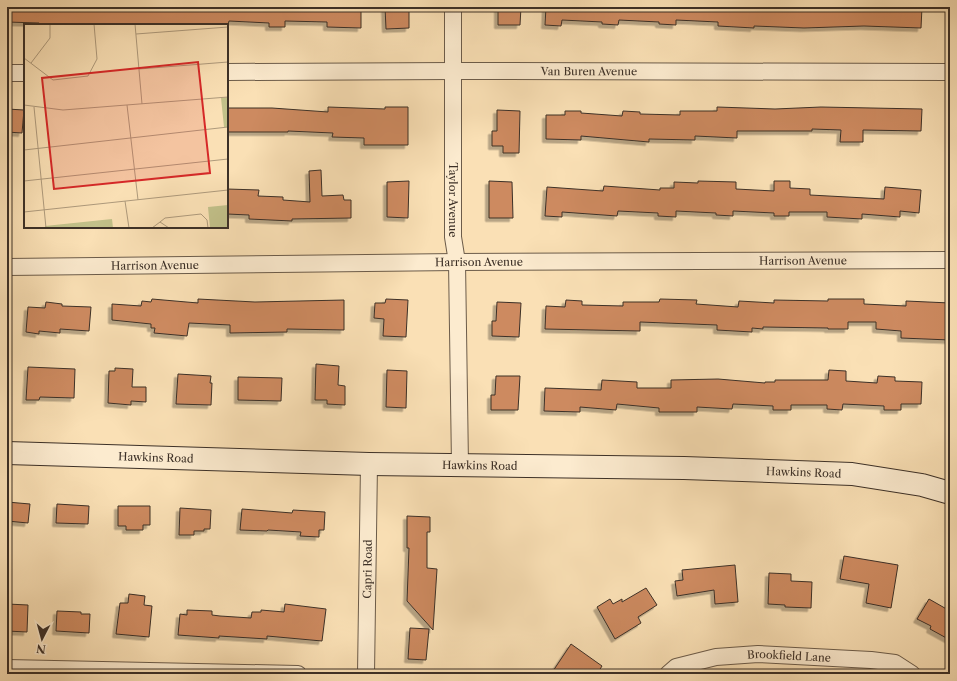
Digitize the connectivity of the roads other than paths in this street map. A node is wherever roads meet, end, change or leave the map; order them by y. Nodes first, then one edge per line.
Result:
1 (452, 7) edge
2 (452, 71) junction
3 (228, 72) edge
4 (950, 72) edge
5 (7, 73) edge
6 (24, 73) edge
7 (950, 260) edge
8 (458, 262) junction
9 (7, 267) edge
10 (7, 453) edge
11 (369, 464) junction
12 (460, 465) junction
13 (950, 493) edge
14 (7, 668) edge
15 (298, 674) edge
16 (366, 674) edge
17 (668, 674) edge
18 (912, 674) edge

1 - 2 street, Taylor Avenue
2 - 3 street, Van Buren Avenue
2 - 4 street, Van Buren Avenue
2 - 8 street, Taylor Avenue
5 - 6 street
7 - 8 street, Harrison Avenue
8 - 9 street, Harrison Avenue
8 - 12 street, Taylor Avenue
10 - 11 street, Hawkins Road
11 - 12 street, Hawkins Road
11 - 16 street, Capri Road
12 - 13 street, Hawkins Road
14 - 15 street
17 - 18 street, Brookfield Lane

